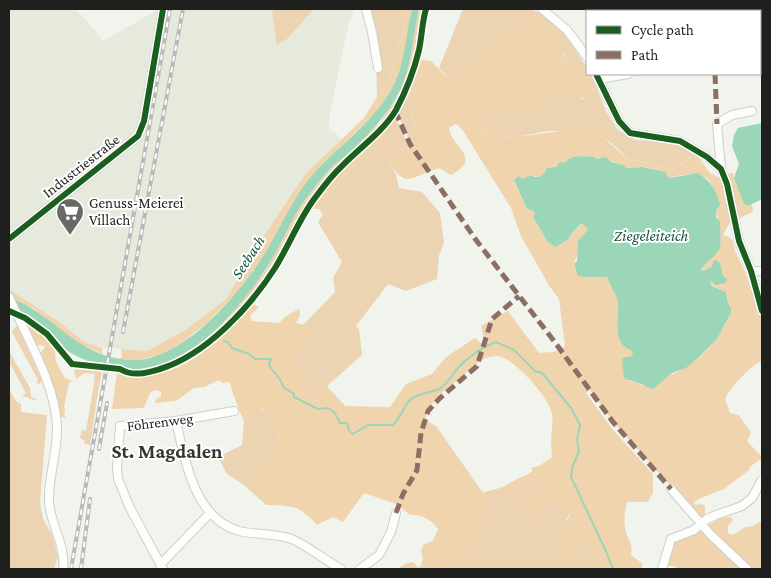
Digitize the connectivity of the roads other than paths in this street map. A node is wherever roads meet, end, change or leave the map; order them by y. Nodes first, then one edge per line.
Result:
1 (163, 9) edge
2 (366, 9) edge
3 (542, 9) edge
4 (586, 56) edge
5 (378, 68) dead end
6 (618, 75) edge
7 (598, 77) edge
8 (752, 111) dead end
9 (720, 169) junction
10 (9, 239) edge
11 (752, 271) junction
12 (762, 271) edge
13 (9, 297) edge
14 (762, 311) edge
15 (234, 411) dead end
16 (176, 421) junction
17 (762, 480) edge
18 (670, 489) dead end
19 (210, 513) junction
20 (396, 513) dead end
21 (702, 524) junction
22 (162, 567) edge
23 (63, 569) edge
24 (341, 569) edge
25 (360, 569) edge
26 (662, 569) edge
27 (747, 569) edge

1 - 10 street, Industriestraße
2 - 5 street
3 - 4 street
6 - 7 street
7 - 9 street
8 - 9 street
9 - 11 street
11 - 12 street
11 - 14 street
13 - 23 street
15 - 16 street, Föhrenweg
16 - 19 street
16 - 22 street, Föhrenweg
17 - 21 street
18 - 21 street
19 - 22 street
19 - 24 street
20 - 25 street
21 - 26 street
21 - 27 street

